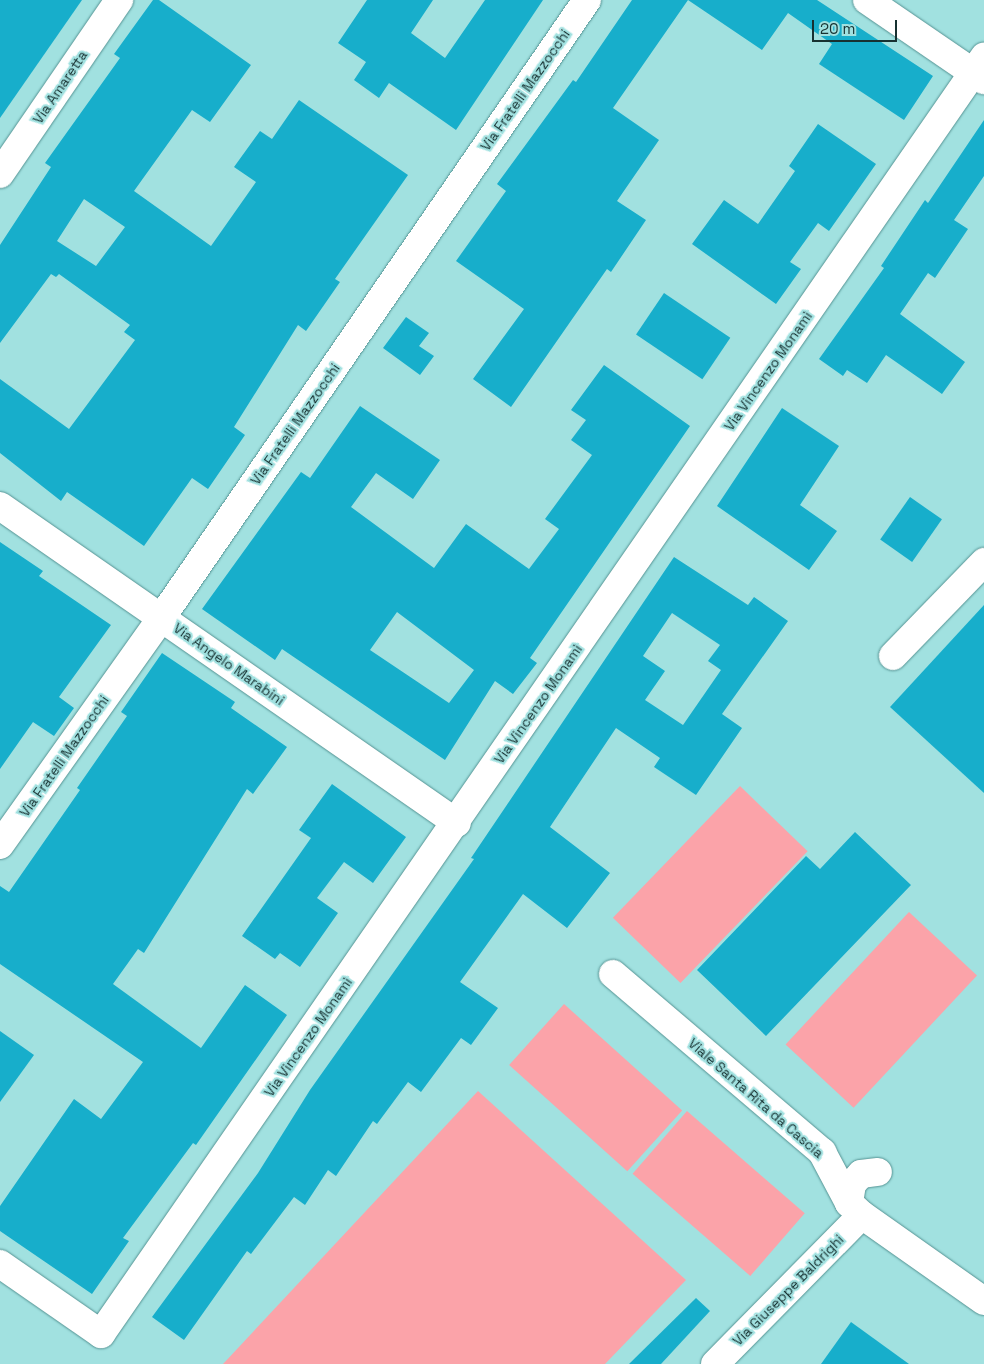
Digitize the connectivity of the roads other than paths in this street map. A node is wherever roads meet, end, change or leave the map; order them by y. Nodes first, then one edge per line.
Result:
1 (119, 0) edge
2 (587, 0) edge
3 (867, 0) edge
4 (980, 70) edge
5 (0, 174) edge
6 (0, 506) edge
7 (984, 562) edge
8 (162, 617) junction
9 (893, 656) dead end
10 (457, 823) junction
11 (0, 845) edge
12 (613, 974) dead end
13 (878, 1172) dead end
14 (855, 1209) junction
15 (0, 1264) edge
16 (984, 1300) edge
17 (715, 1364) edge

1 - 5 street, Via Amaretta
2 - 8 street, Via Fratelli Mazzocchi
3 - 4 street
4 - 10 street, Via Vincenzo Monamì
6 - 8 street, Via Angelo Marabini
7 - 9 street
8 - 10 street, Via Angelo Marabini
8 - 11 street, Via Fratelli Mazzocchi
10 - 15 street, Via Vincenzo Monamì
12 - 14 street, Viale Santa Rita da Cascia
13 - 14 street
14 - 16 street, Viale Santa Rita da Cascia
14 - 17 street, Via Giuseppe Baldrighi

